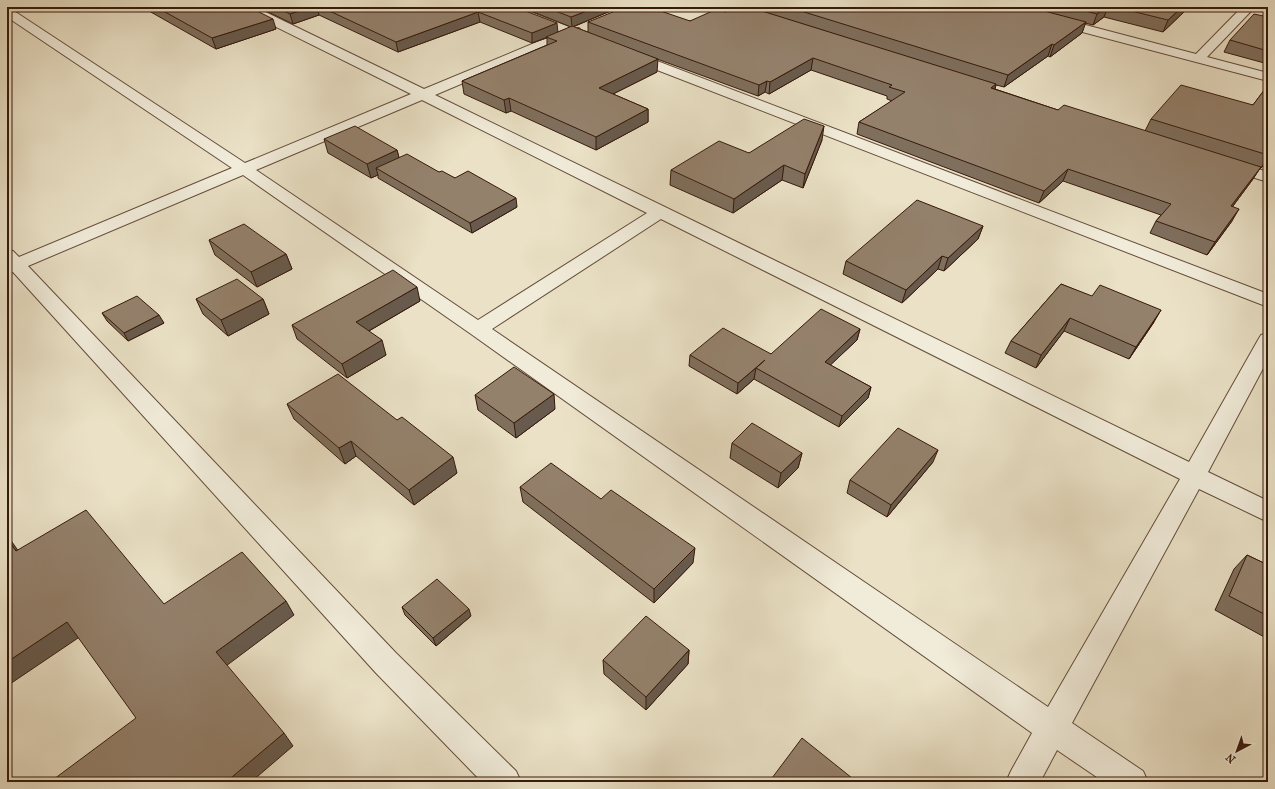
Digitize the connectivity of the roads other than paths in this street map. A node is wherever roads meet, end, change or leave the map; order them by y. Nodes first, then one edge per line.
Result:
1 (246, 7) edge
2 (506, 7) edge
3 (1003, 7) edge
4 (1044, 7) edge
5 (1249, 7) edge
6 (7, 12) edge
7 (1033, 15) junction
8 (593, 24) edge
9 (572, 32) junction
10 (1198, 59) junction
11 (1268, 77) edge
12 (425, 94) junction
13 (1215, 161) edge
14 (244, 169) junction
15 (1268, 178) edge
16 (660, 212) junction
17 (10, 262) edge
18 (1268, 301) edge
19 (478, 329) junction
20 (1268, 340) edge
21 (1194, 476) junction
22 (1268, 512) edge
23 (1053, 729) junction
24 (505, 782) edge
25 (1022, 782) edge
26 (1132, 782) edge

1 - 12 street
2 - 9 street
3 - 7 street
4 - 7 street
5 - 10 street
6 - 14 street
7 - 10 street
8 - 9 street
9 - 12 street
9 - 18 street
10 - 11 street
12 - 14 street
12 - 16 street
13 - 15 street
14 - 17 street
14 - 19 street
16 - 19 street
16 - 21 street
17 - 24 street
19 - 23 street
20 - 21 street
21 - 22 street
21 - 23 street
23 - 25 street
23 - 26 street

